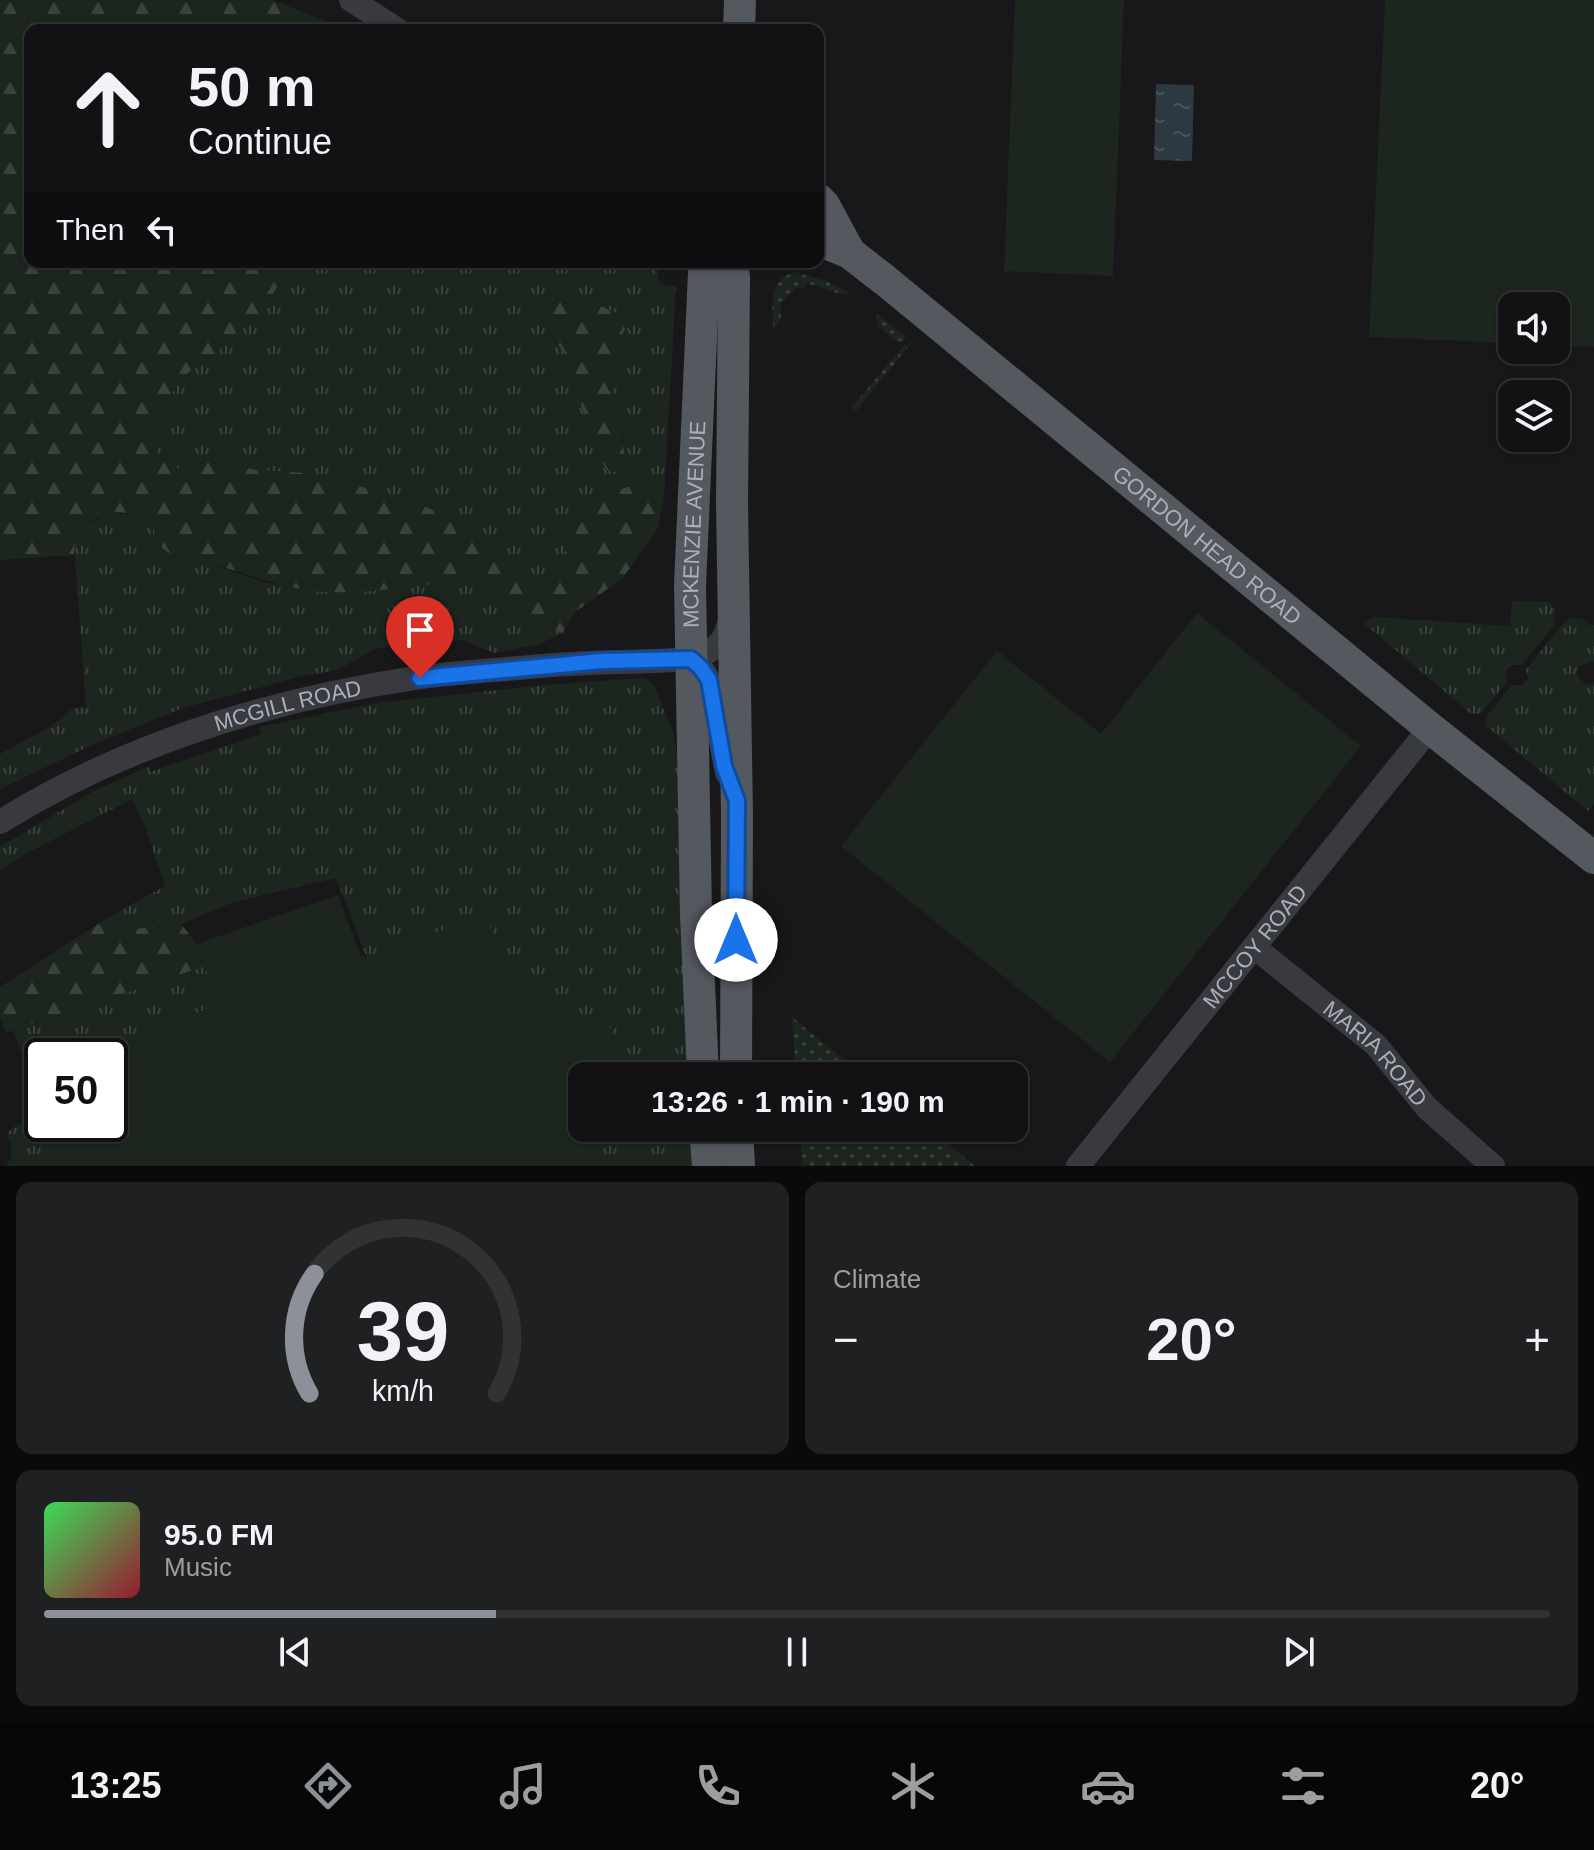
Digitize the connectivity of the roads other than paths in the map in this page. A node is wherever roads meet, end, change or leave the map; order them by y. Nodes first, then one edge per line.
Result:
1 (351, 0) edge
2 (740, 0) edge
3 (389, 24) edge
4 (739, 24) edge
5 (824, 205) edge
6 (824, 242) edge
7 (850, 253) junction
8 (706, 268) edge
9 (733, 268) edge
10 (733, 605) junction
11 (691, 659) junction
12 (1430, 728) junction
13 (737, 801) junction
14 (0, 822) edge
15 (1594, 858) edge
16 (1254, 947) junction
17 (702, 1062) edge
18 (736, 1062) edge
19 (706, 1142) edge
20 (738, 1142) edge
21 (708, 1166) edge
22 (739, 1166) edge
23 (1078, 1166) edge
24 (1493, 1166) edge

1 - 3 street
2 - 4 main road
5 - 7 main road
6 - 7 main road, GORDON HEAD ROAD
7 - 12 main road, GORDON HEAD ROAD
8 - 11 main road, MCKENZIE AVENUE
9 - 10 main road, MCKENZIE AVENUE
10 - 11 street
10 - 13 main road, MCKENZIE AVENUE
11 - 13 street
11 - 14 street, MCGILL ROAD
11 - 17 main road, MCKENZIE AVENUE
12 - 15 main road, GORDON HEAD ROAD
12 - 16 street, MCCOY ROAD
13 - 18 main road, MCKENZIE AVENUE
16 - 23 street, MCCOY ROAD
16 - 24 street, MARIA ROAD
19 - 21 main road
20 - 22 main road

